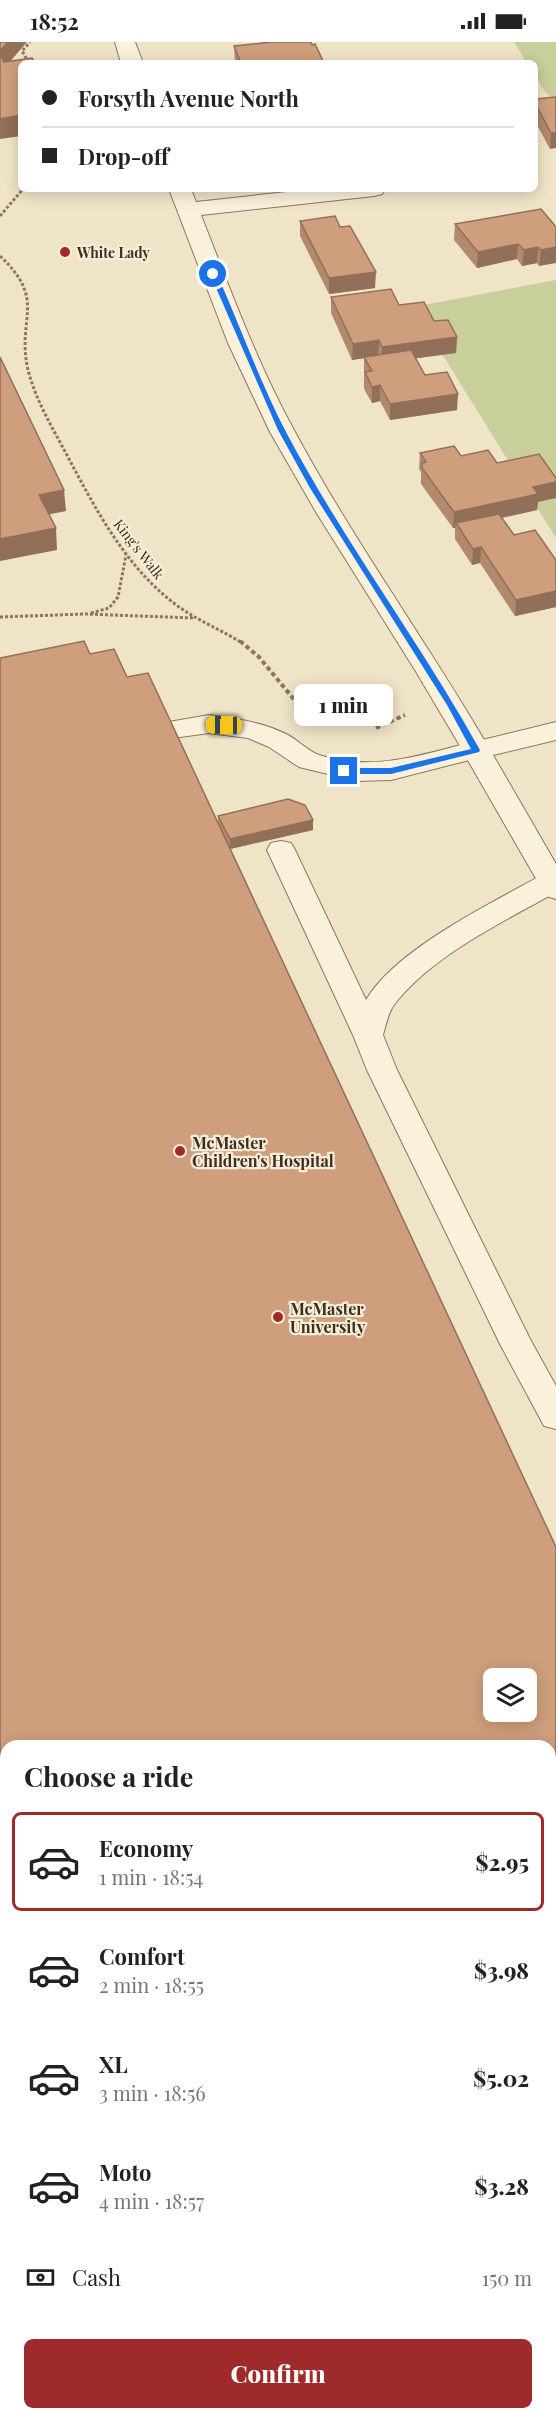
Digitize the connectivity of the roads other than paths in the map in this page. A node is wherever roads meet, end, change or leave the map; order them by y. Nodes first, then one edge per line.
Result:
1 (124, 42) edge
2 (131, 60) edge
3 (322, 192) edge
4 (184, 200) edge
5 (166, 730) edge
6 (556, 732) edge
7 (476, 750) junction
8 (281, 850) dead end
9 (554, 886) edge
10 (368, 1035) junction
11 (556, 1416) edge

1 - 2 street
3 - 4 street
4 - 7 street
5 - 7 lane
6 - 7 street
7 - 9 street
8 - 10 lane
9 - 10 lane
10 - 11 lane

